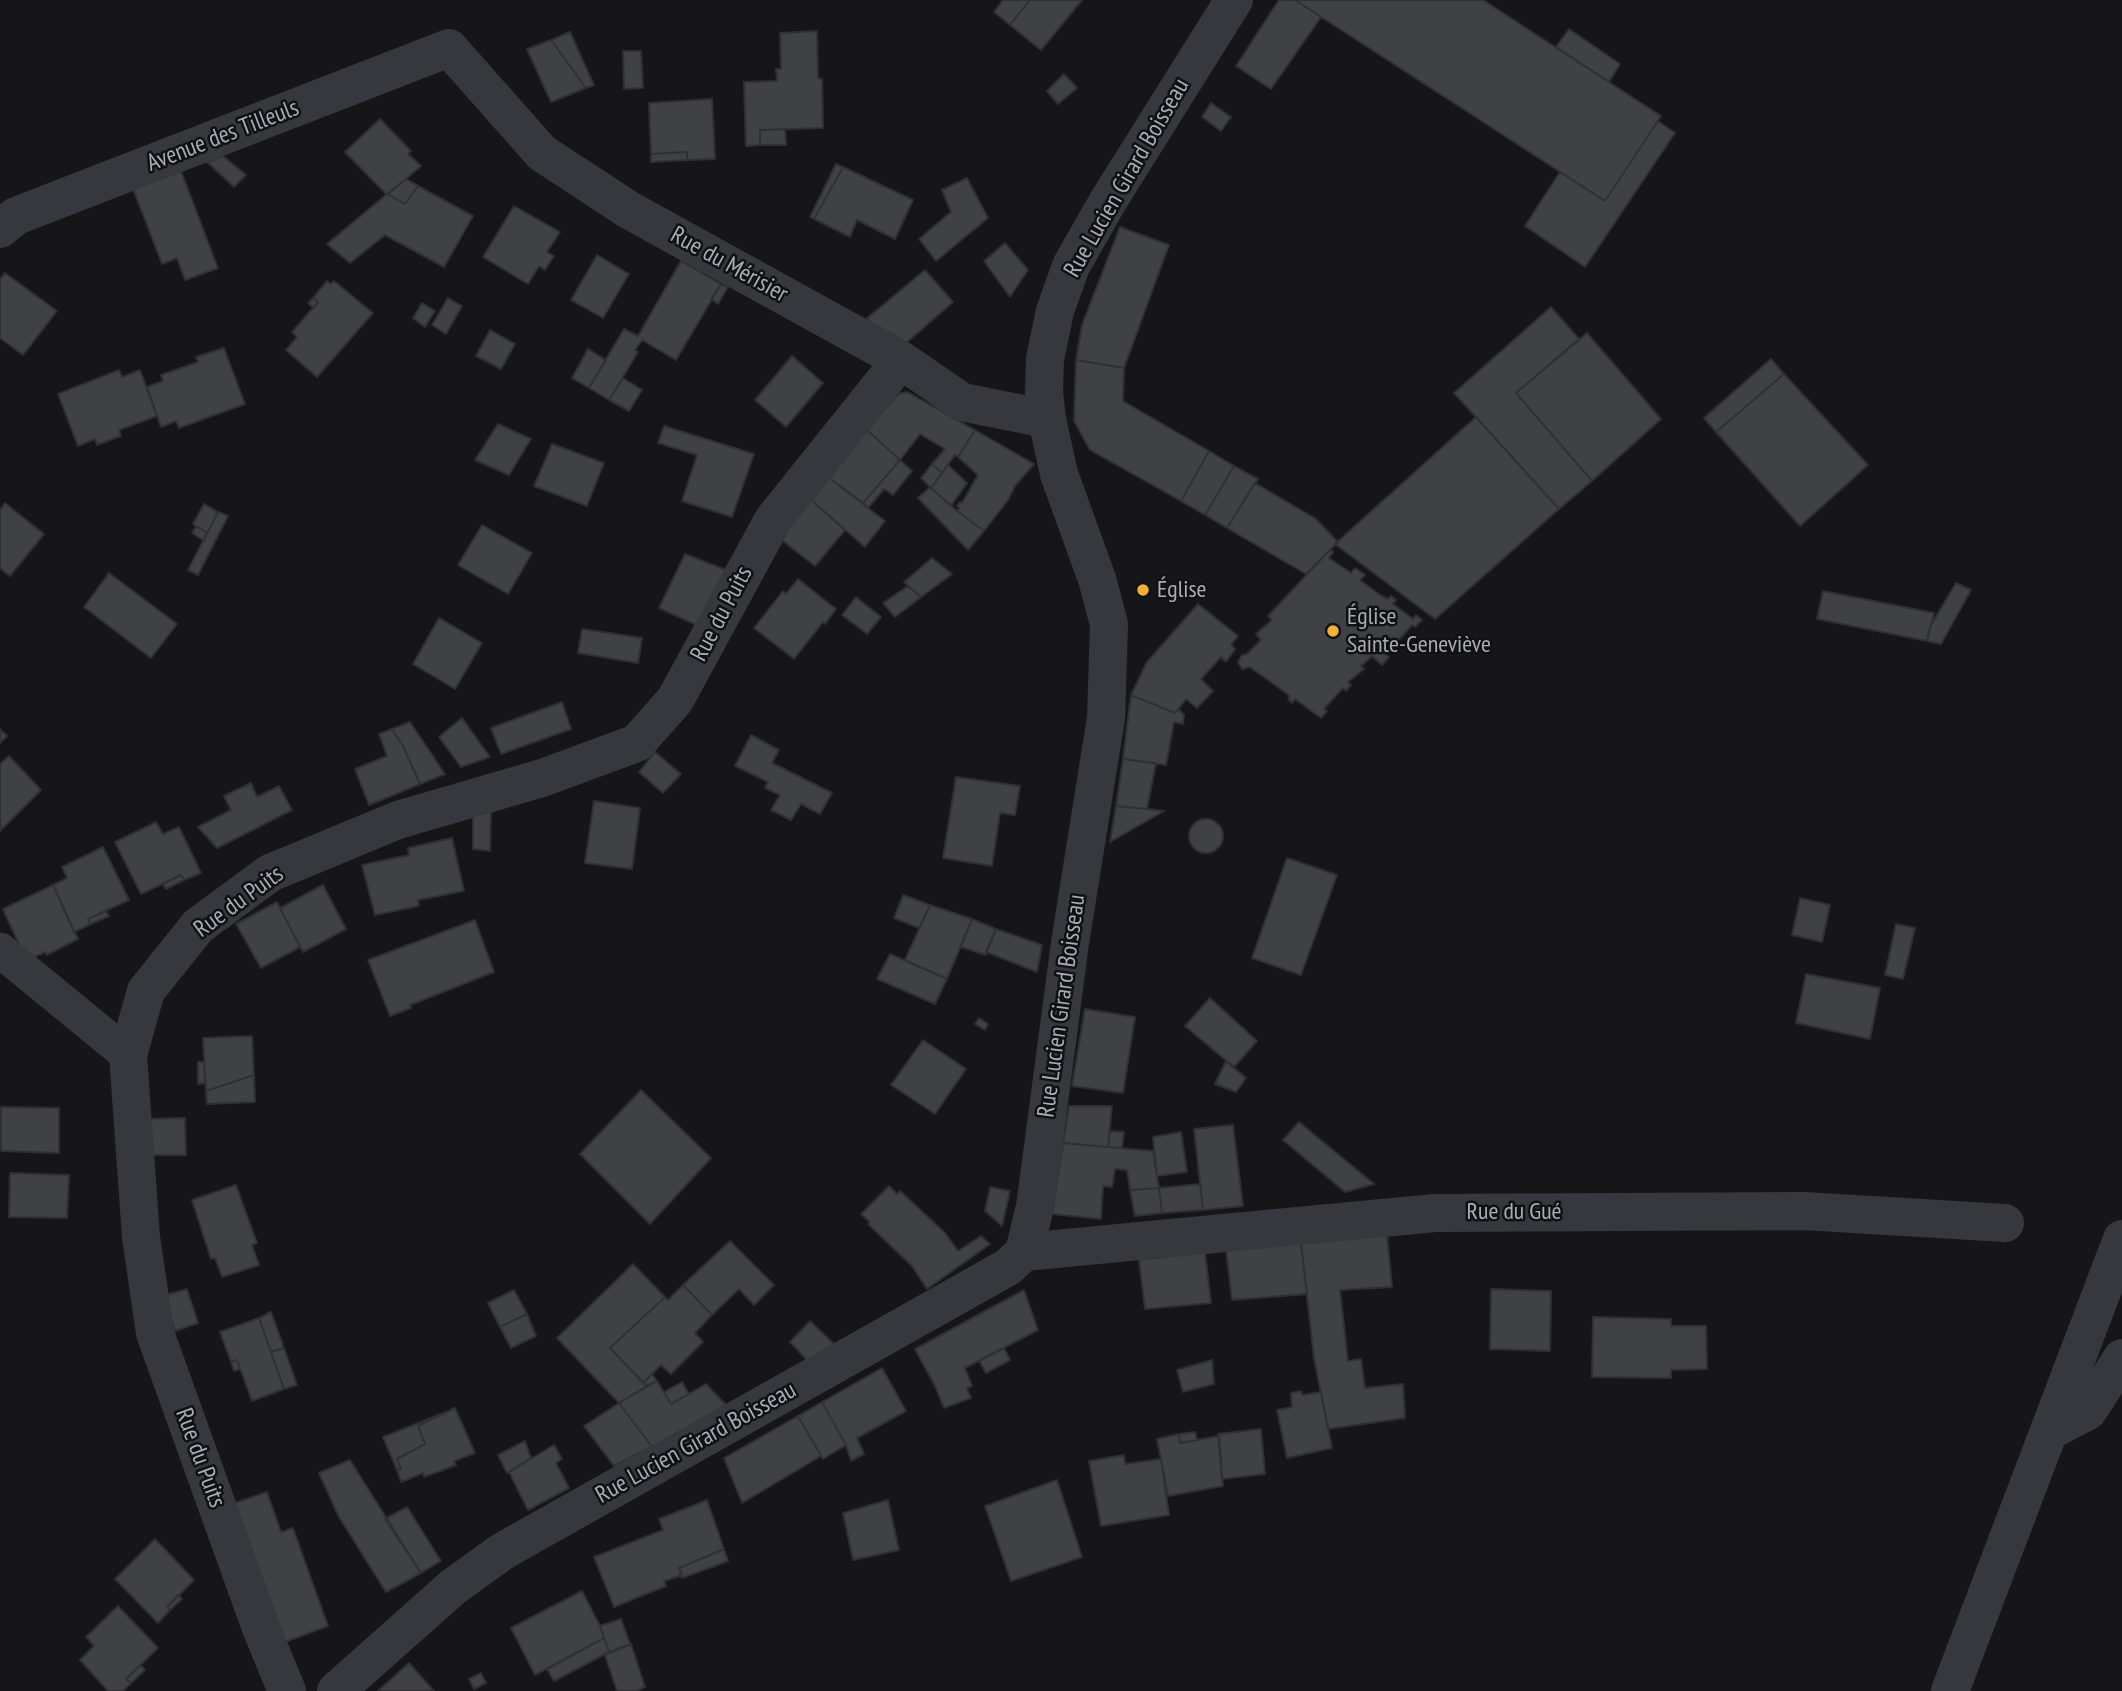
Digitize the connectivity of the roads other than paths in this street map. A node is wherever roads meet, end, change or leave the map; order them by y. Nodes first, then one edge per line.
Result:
1 (1234, 0) edge
2 (449, 48) joint
3 (0, 229) edge
4 (901, 360) junction
5 (1047, 419) junction
6 (0, 950) edge
7 (128, 1055) junction
8 (2005, 1223) dead end
9 (2122, 1239) edge
10 (1024, 1252) junction
11 (2122, 1358) edge
12 (2049, 1431) junction
13 (287, 1691) edge
14 (336, 1691) edge
15 (1950, 1691) edge

1 - 5 street, Rue Lucien Girard Boisseau
2 - 3 street, Avenue des Tilleuls
2 - 4 street, Rue du Mérisier
4 - 5 street, Rue du Mérisier
4 - 7 street, Rue du Puits
5 - 10 street, Rue Lucien Girard Boisseau
6 - 7 street
7 - 13 street, Rue du Puits
8 - 10 street, Rue du Gué
9 - 12 street
10 - 14 street, Rue Lucien Girard Boisseau
11 - 12 street
12 - 15 street

